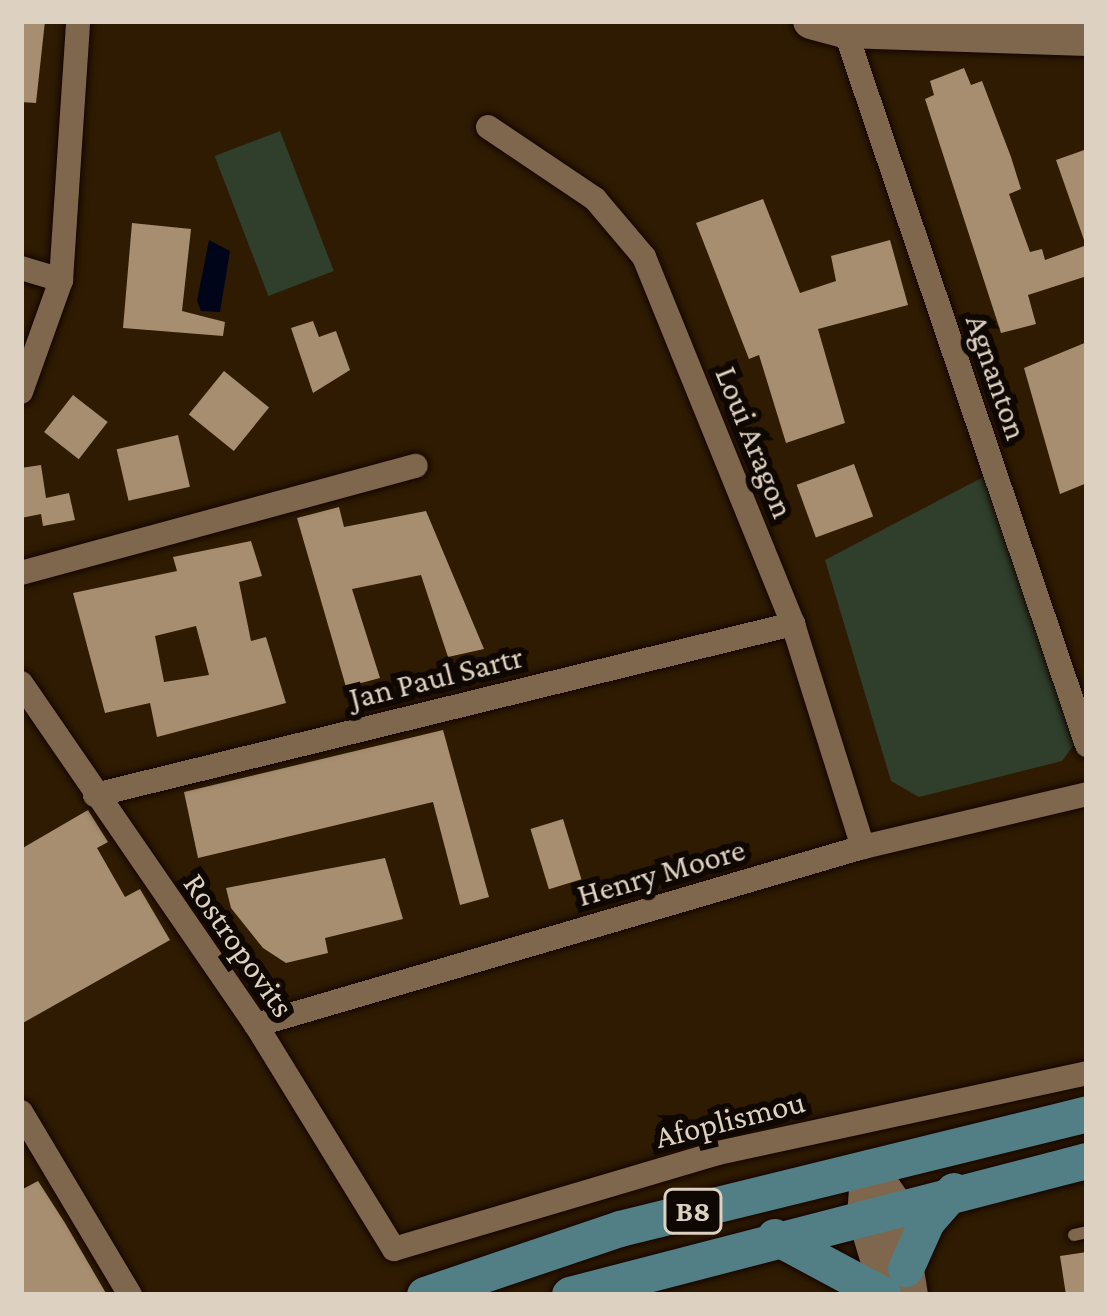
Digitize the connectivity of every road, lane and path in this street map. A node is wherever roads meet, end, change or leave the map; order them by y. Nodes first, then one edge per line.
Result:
1 (78, 21) edge
2 (828, 25) edge
3 (1017, 30) edge
4 (1087, 38) edge
5 (488, 127) dead end
6 (21, 268) edge
7 (61, 280) junction
8 (21, 392) edge
9 (416, 466) dead end
10 (21, 573) edge
11 (793, 624) junction
12 (21, 683) edge
13 (1087, 746) edge
14 (1087, 794) edge
15 (95, 795) junction
16 (863, 847) junction
17 (256, 1025) junction
18 (1087, 1073) edge
19 (21, 1112) edge
20 (1087, 1114) edge
21 (1087, 1161) edge
22 (869, 1168) junction
23 (954, 1191) junction
24 (880, 1211) junction
25 (776, 1237) junction
26 (394, 1249) joint
27 (897, 1288) edge
28 (130, 1295) edge
29 (424, 1295) edge
30 (570, 1295) edge

1 - 7 street
2 - 3 street
2 - 13 street, Agnanton
3 - 4 street
5 - 11 street, Loui Aragon
6 - 7 street
7 - 8 street
9 - 10 street
11 - 15 street, Jan Paul Sartr
11 - 16 street, Loui Aragon
12 - 15 street, Rostropovits
14 - 16 street, Henry Moore
15 - 17 street, Rostropovits
16 - 17 street, Henry Moore
17 - 26 street, Rostropovits
18 - 26 street, Afoplismou
19 - 28 street
20 - 22 main road, B8
21 - 23 main road, B8
22 - 24 street
22 - 29 main road, B8
23 - 24 main road, B8
23 - 27 main road
24 - 25 main road, B8
24 - 27 street
25 - 27 main road
25 - 30 main road, B8

